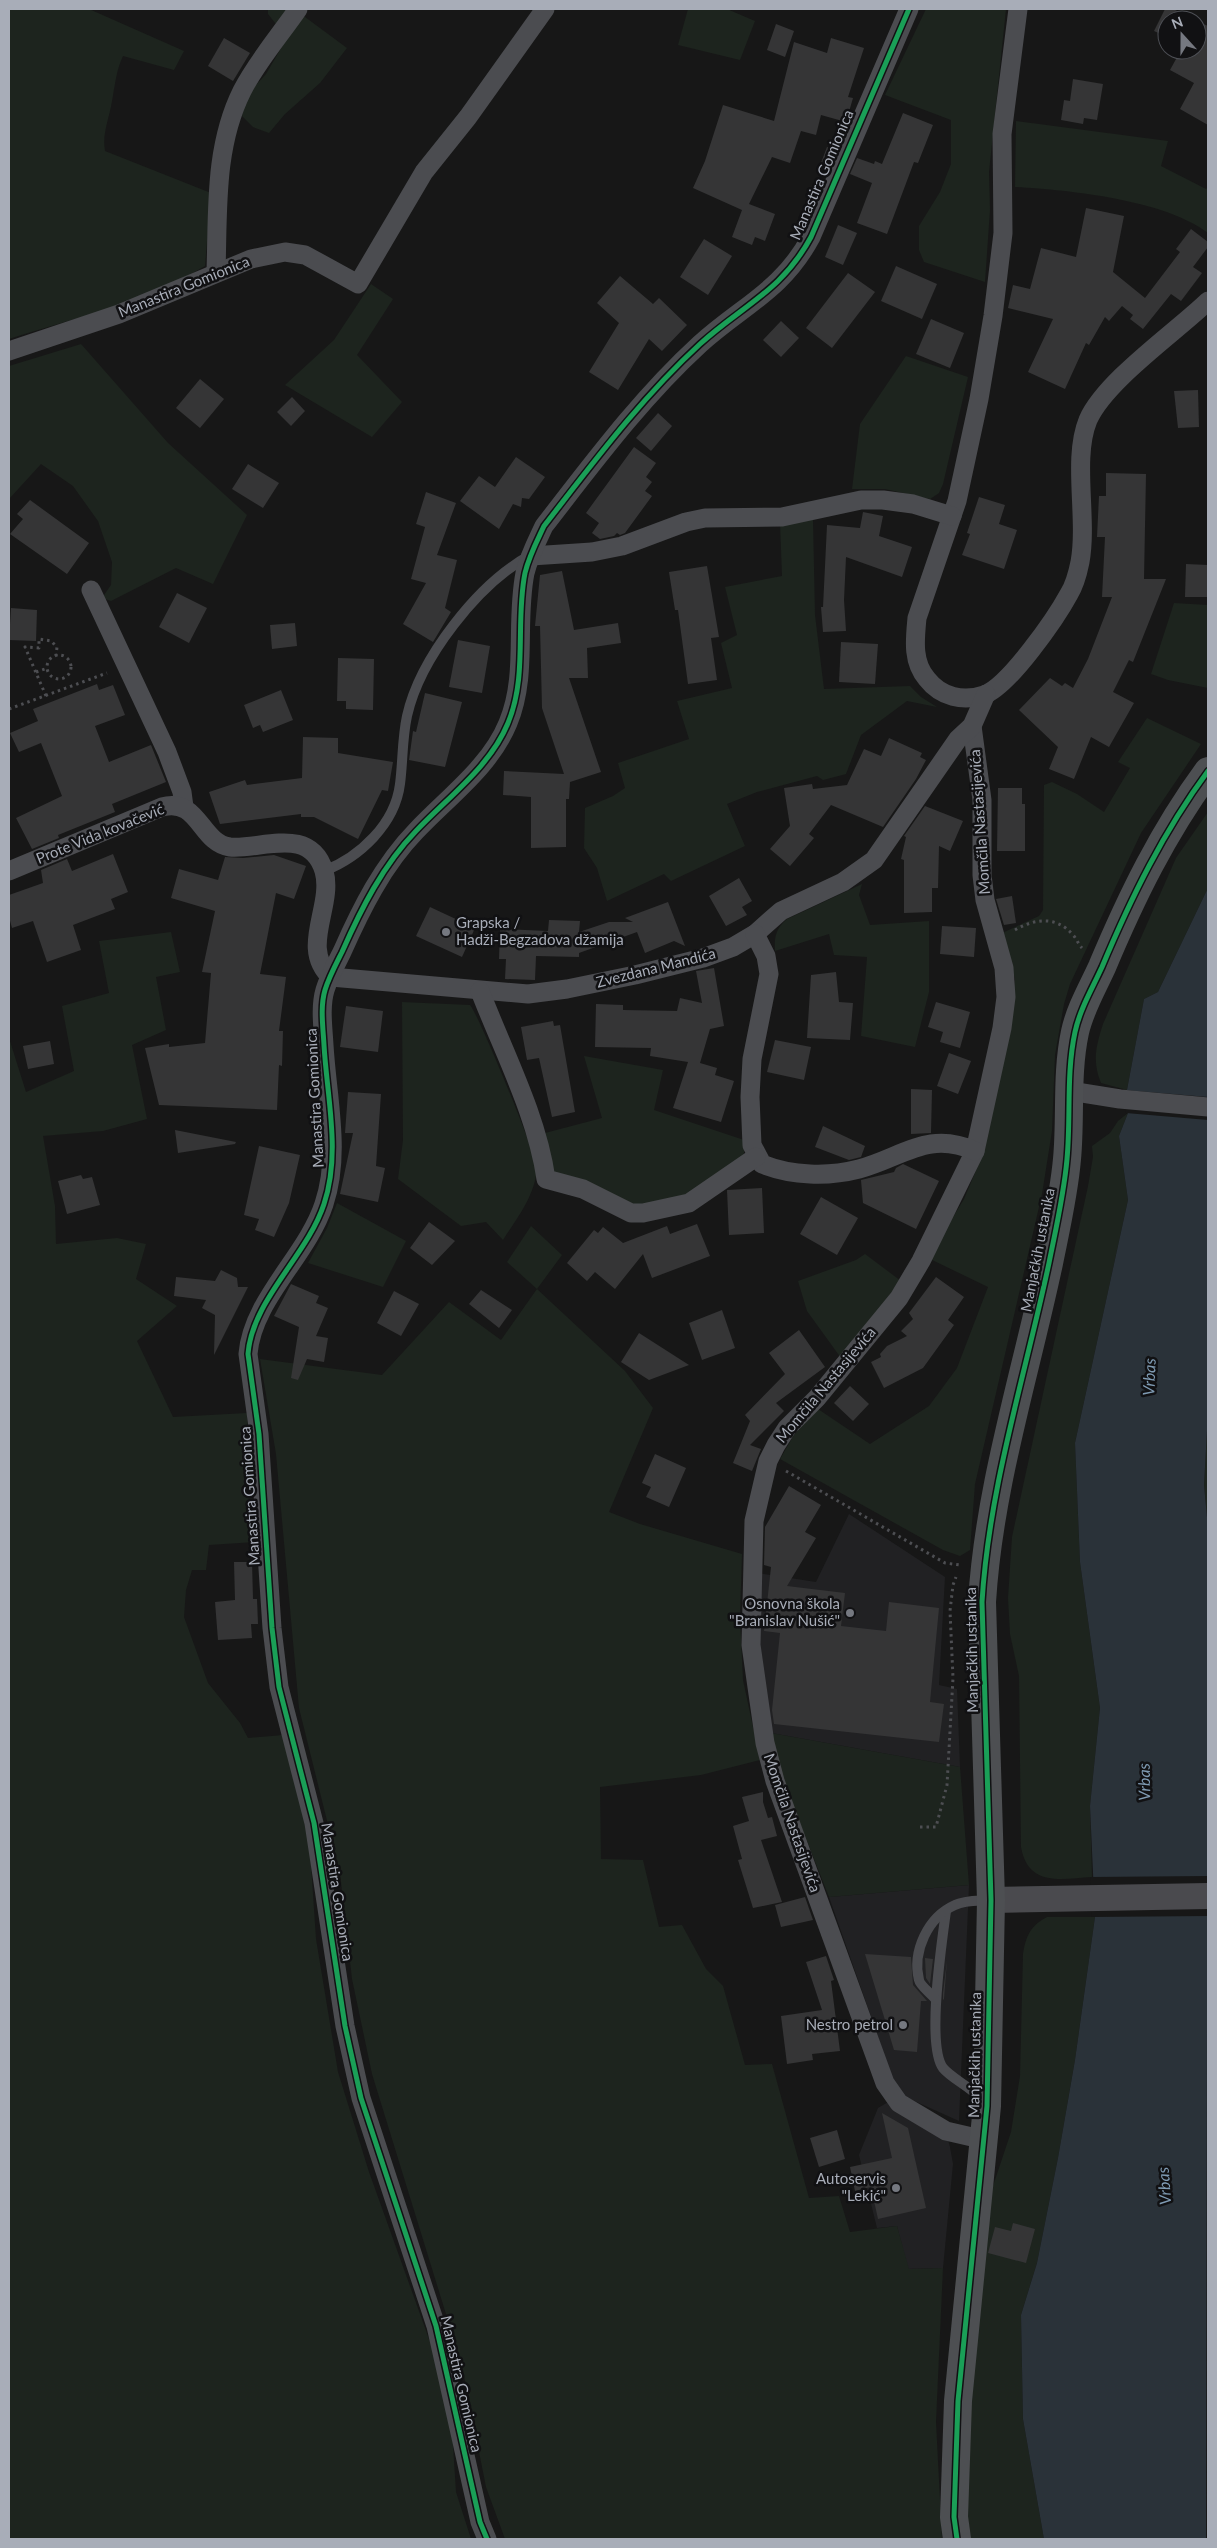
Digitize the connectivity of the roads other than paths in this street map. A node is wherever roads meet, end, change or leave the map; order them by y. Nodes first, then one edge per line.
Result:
1 (298, 9) edge
2 (545, 9) edge
3 (909, 9) edge
4 (1018, 9) edge
5 (216, 272) junction
6 (1208, 301) edge
7 (9, 352) edge
8 (952, 516) junction
9 (531, 556) junction
10 (91, 590) dead end
11 (986, 694) junction
12 (972, 726) junction
13 (1208, 772) edge
14 (184, 806) junction
15 (324, 871) junction
16 (9, 872) edge
17 (755, 934) junction
18 (331, 976) junction
19 (480, 991) junction
20 (1070, 1091) junction
21 (1208, 1107) edge
22 (975, 1151) junction
23 (756, 1157) junction
24 (1208, 1896) edge
25 (991, 1900) junction
26 (946, 1911) junction
27 (936, 2000) junction
28 (987, 2106) junction
29 (985, 2140) junction
30 (487, 2539) edge
31 (957, 2539) edge

1 - 5 street
2 - 5 street, Manastira Gomionica
3 - 9 street, Manastira Gomionica
4 - 8 street
5 - 7 street, Manastira Gomionica
6 - 11 street
8 - 9 street
8 - 11 street
9 - 15 lane
9 - 18 street, Manastira Gomionica
10 - 14 street
11 - 12 street, Zvezdana Mandića
12 - 17 street, Zvezdana Mandića
12 - 22 street, Momčila Nastasijevića
13 - 20 main road, Manjačkih ustanika
14 - 15 street, Prote Vida kovačević
14 - 16 street, Prote Vida kovačević
15 - 18 street
17 - 19 street, Zvezdana Mandića
17 - 23 street
18 - 19 street, Zvezdana Mandića
18 - 30 street, Manastira Gomionica
19 - 23 street
20 - 21 street
20 - 25 main road, Manjačkih ustanika
22 - 23 street
22 - 29 street, Momčila Nastasijevića
24 - 25 street
25 - 26 lane
25 - 28 main road, Manjačkih ustanika
26 - 27 lane
26 - 27 lane
27 - 28 lane
28 - 29 main road, Manjačkih ustanika
29 - 31 main road, Manjačkih ustanika

